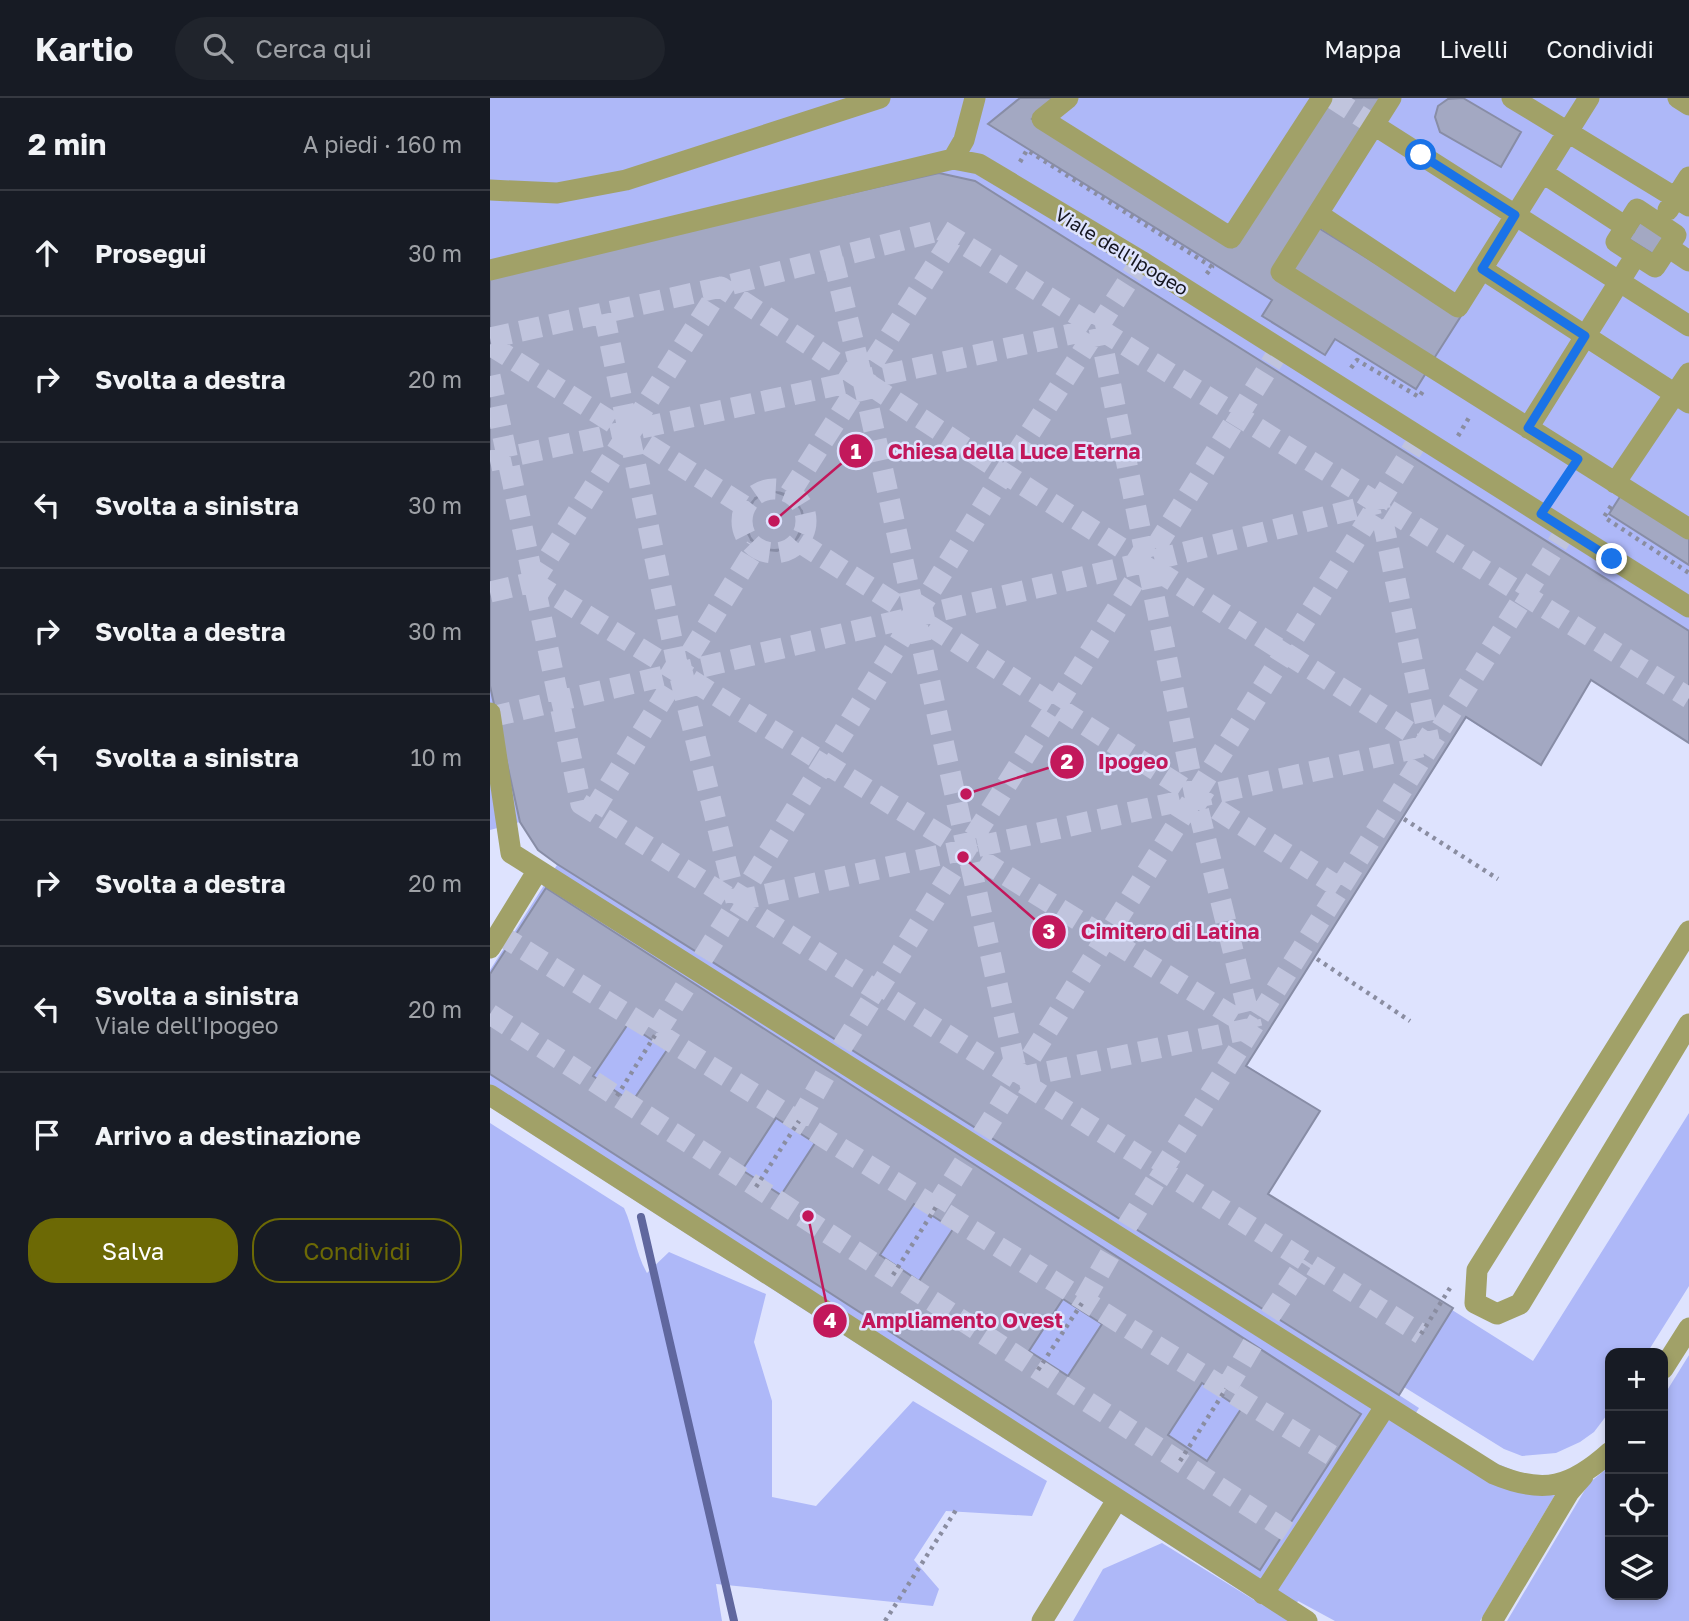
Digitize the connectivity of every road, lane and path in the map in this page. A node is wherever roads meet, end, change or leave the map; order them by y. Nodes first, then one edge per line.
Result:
1 (880, 98) edge
2 (975, 98) edge
3 (1068, 98) edge
4 (1322, 98) edge
5 (1391, 98) edge
6 (1512, 98) edge
7 (1589, 98) edge
8 (1678, 98) edge
9 (1689, 105) edge
10 (1374, 125) junction
11 (1568, 132) junction
12 (953, 159) junction
13 (1543, 173) junction
14 (1689, 177) edge
15 (1007, 181) junction
16 (490, 190) edge
17 (1682, 202) edge
18 (1318, 214) junction
19 (1515, 215) junction
20 (1660, 223) junction
21 (1626, 227) junction
22 (1668, 247) junction
23 (1636, 255) junction
24 (1689, 261) edge
25 (1482, 269) junction
26 (490, 270) edge
27 (1619, 282) junction
28 (1194, 295) junction
29 (1689, 326) edge
30 (1585, 336) junction
31 (1437, 370) junction
32 (1689, 373) edge
33 (1339, 387) junction
34 (1481, 398) junction
35 (1682, 399) edge
36 (1528, 428) junction
37 (1447, 454) junction
38 (1578, 459) junction
39 (1618, 484) junction
40 (1541, 514) junction
41 (1689, 529) edge
42 (1689, 573) edge
43 (1689, 607) edge
44 (490, 713) edge
45 (1404, 820) dead end
46 (538, 870) junction
47 (1498, 879) dead end
48 (1689, 931) edge
49 (490, 948) edge
50 (1317, 959) dead end
51 (1410, 1021) dead end
52 (1689, 1024) edge
53 (657, 1032) tunnel mouth
54 (490, 1095) edge
55 (617, 1097) dead end
56 (799, 1121) tunnel mouth
57 (756, 1186) dead end
58 (936, 1207) tunnel mouth
59 (893, 1275) dead end
60 (1450, 1288) dead end
61 (1084, 1300) tunnel mouth
62 (1689, 1328) edge
63 (1421, 1334) dead end
64 (1668, 1361) edge
65 (1038, 1370) dead end
66 (1226, 1389) tunnel mouth
67 (1385, 1407) junction
68 (1605, 1456) edge
69 (1180, 1461) dead end
70 (1583, 1476) junction
71 (1117, 1500) junction
72 (956, 1510) dead end
73 (1264, 1594) junction
74 (885, 1621) edge
75 (1042, 1621) edge
76 (1307, 1621) edge
77 (1492, 1621) edge

1 - 16 lane
2 - 12 lane
3 - 4 lane
5 - 10 lane
6 - 11 lane
7 - 11 lane
8 - 9 lane
10 - 18 lane
10 - 19 lane
11 - 13 lane
11 - 17 lane
12 - 15 lane, Viale dell'Ipogeo
12 - 26 lane, Viale dell'Ipogeo
13 - 19 lane
13 - 21 lane
14 - 17 lane
15 - 28 lane, Viale dell'Ipogeo
15 - 28 path
17 - 20 lane
18 - 25 lane
18 - 31 lane
19 - 25 lane
19 - 27 lane
20 - 21 lane
20 - 22 lane
21 - 23 lane
22 - 23 lane
22 - 24 lane
23 - 27 lane
25 - 30 lane
27 - 29 lane
27 - 30 lane
28 - 33 lane, Viale dell'Ipogeo
30 - 35 lane
30 - 36 lane
31 - 33 path
31 - 34 lane
32 - 35 lane
33 - 37 lane, Viale dell'Ipogeo
34 - 36 lane
34 - 37 path
35 - 39 lane
36 - 38 lane
37 - 40 lane, Viale dell'Ipogeo
38 - 39 lane
38 - 40 path
39 - 41 lane
39 - 42 path
40 - 43 lane, Viale dell'Ipogeo
44 - 46 lane
45 - 47 path
46 - 49 lane
46 - 67 lane
48 - 52 lane
50 - 51 path
53 - 55 path
54 - 71 lane
56 - 57 path
58 - 59 path
60 - 63 path
61 - 65 path
62 - 64 lane
66 - 69 path
67 - 70 lane
67 - 73 lane
68 - 70 lane
70 - 77 lane
71 - 73 lane
71 - 75 lane
72 - 74 path
73 - 76 lane

